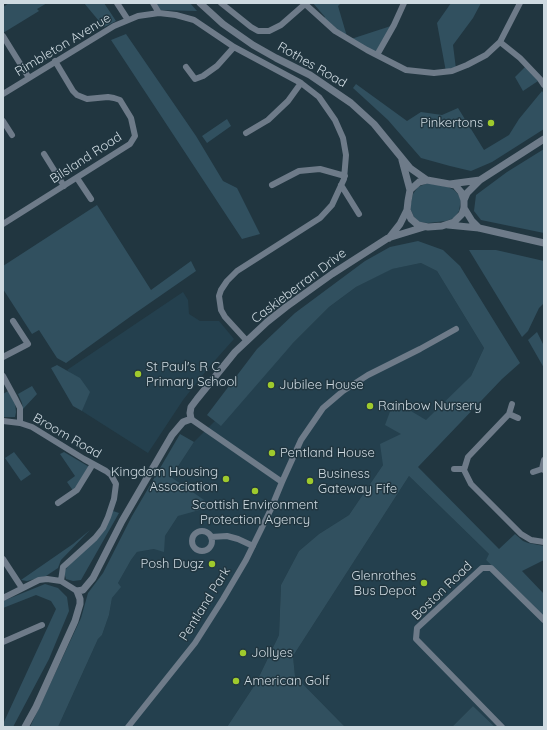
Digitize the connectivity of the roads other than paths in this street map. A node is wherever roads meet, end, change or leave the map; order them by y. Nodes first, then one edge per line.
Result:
1 (117, 3) edge
2 (153, 3) edge
3 (200, 3) edge
4 (221, 3) edge
5 (305, 3) edge
6 (404, 3) edge
7 (520, 3) edge
8 (159, 13) junction
9 (128, 20) junction
10 (3, 36) edge
11 (500, 42) junction
12 (234, 47) junction
13 (377, 55) junction
14 (55, 61) junction
15 (186, 67) dead end
16 (29, 78) junction
17 (542, 78) edge
18 (301, 83) junction
19 (544, 85) edge
20 (3, 94) edge
21 (3, 121) edge
22 (246, 133) dead end
23 (12, 135) dead end
24 (544, 139) edge
25 (44, 154) dead end
26 (402, 158) junction
27 (345, 176) junction
28 (77, 178) junction
29 (427, 180) junction
30 (480, 180) junction
31 (449, 184) junction
32 (272, 185) dead end
33 (341, 185) junction
34 (64, 186) junction
35 (410, 190) junction
36 (91, 199) dead end
37 (464, 200) junction
38 (464, 208) junction
39 (407, 210) junction
40 (359, 214) dead end
41 (3, 224) edge
42 (446, 225) junction
43 (424, 226) junction
44 (479, 228) junction
45 (388, 238) junction
46 (544, 243) edge
47 (13, 321) dead end
48 (456, 328) dead end
49 (247, 341) junction
50 (3, 357) edge
51 (3, 376) edge
52 (512, 404) dead end
53 (509, 414) junction
54 (518, 418) dead end
55 (191, 419) junction
56 (3, 421) edge
57 (20, 422) junction
58 (544, 460) edge
59 (93, 464) junction
60 (454, 469) dead end
61 (464, 469) junction
62 (543, 469) edge
63 (533, 472) dead end
64 (282, 482) junction
65 (58, 503) dead end
66 (211, 537) dead end
67 (544, 542) edge
68 (253, 546) junction
69 (3, 559) edge
70 (61, 582) junction
71 (22, 588) junction
72 (77, 591) junction
73 (3, 598) edge
74 (544, 620) edge
75 (42, 625) dead end
76 (3, 642) edge
77 (26, 727) edge
78 (128, 727) edge
79 (502, 727) edge

1 - 9 street
2 - 8 street
3 - 26 street, Rothes Road
4 - 5 street
5 - 13 street
6 - 13 street
7 - 11 street
8 - 9 street, Rimbleton Avenue
8 - 12 street, Rimbleton Avenue
9 - 14 street, Rimbleton Avenue
10 - 16 street
11 - 13 street
11 - 17 street
12 - 15 street
12 - 18 street, Rimbleton Avenue
14 - 16 street, Rimbleton Avenue
14 - 28 street, Bilsland Road
16 - 20 street, Rimbleton Avenue
17 - 19 street
18 - 22 street
18 - 27 street, Rimbleton Avenue
21 - 23 street
24 - 30 street
25 - 34 street
26 - 29 street, Rothes Road
26 - 35 street
27 - 32 street
27 - 33 street, Rimbleton Avenue
28 - 34 street, Bilsland Road
28 - 36 street
29 - 31 street
29 - 35 street
30 - 31 street
30 - 37 street
31 - 37 street
33 - 40 street
33 - 49 street, Rimbleton Avenue
34 - 41 street, Bilsland Road
35 - 39 street
37 - 38 street
38 - 42 street
38 - 44 street
39 - 43 street
39 - 45 street, Caskieberran Drive
42 - 43 street
42 - 44 street
43 - 45 street, Caskieberran Drive
44 - 46 street
45 - 49 street, Caskieberran Drive
47 - 50 street
48 - 64 street, Pentland Park
49 - 55 street, Caskieberran Drive
51 - 57 street
52 - 53 street
53 - 54 street
53 - 61 street
55 - 64 street
55 - 72 street
56 - 57 street, Broom Road
57 - 59 street, Broom Road
58 - 62 street
59 - 65 street
59 - 70 street, Broom Road
60 - 61 street
61 - 67 street
62 - 63 street
64 - 68 street, Pentland Park
66 - 68 street
68 - 78 street, Pentland Park
69 - 71 street
70 - 71 street
70 - 72 street
71 - 73 street
72 - 77 street
74 - 79 street, Boston Road
75 - 76 street

